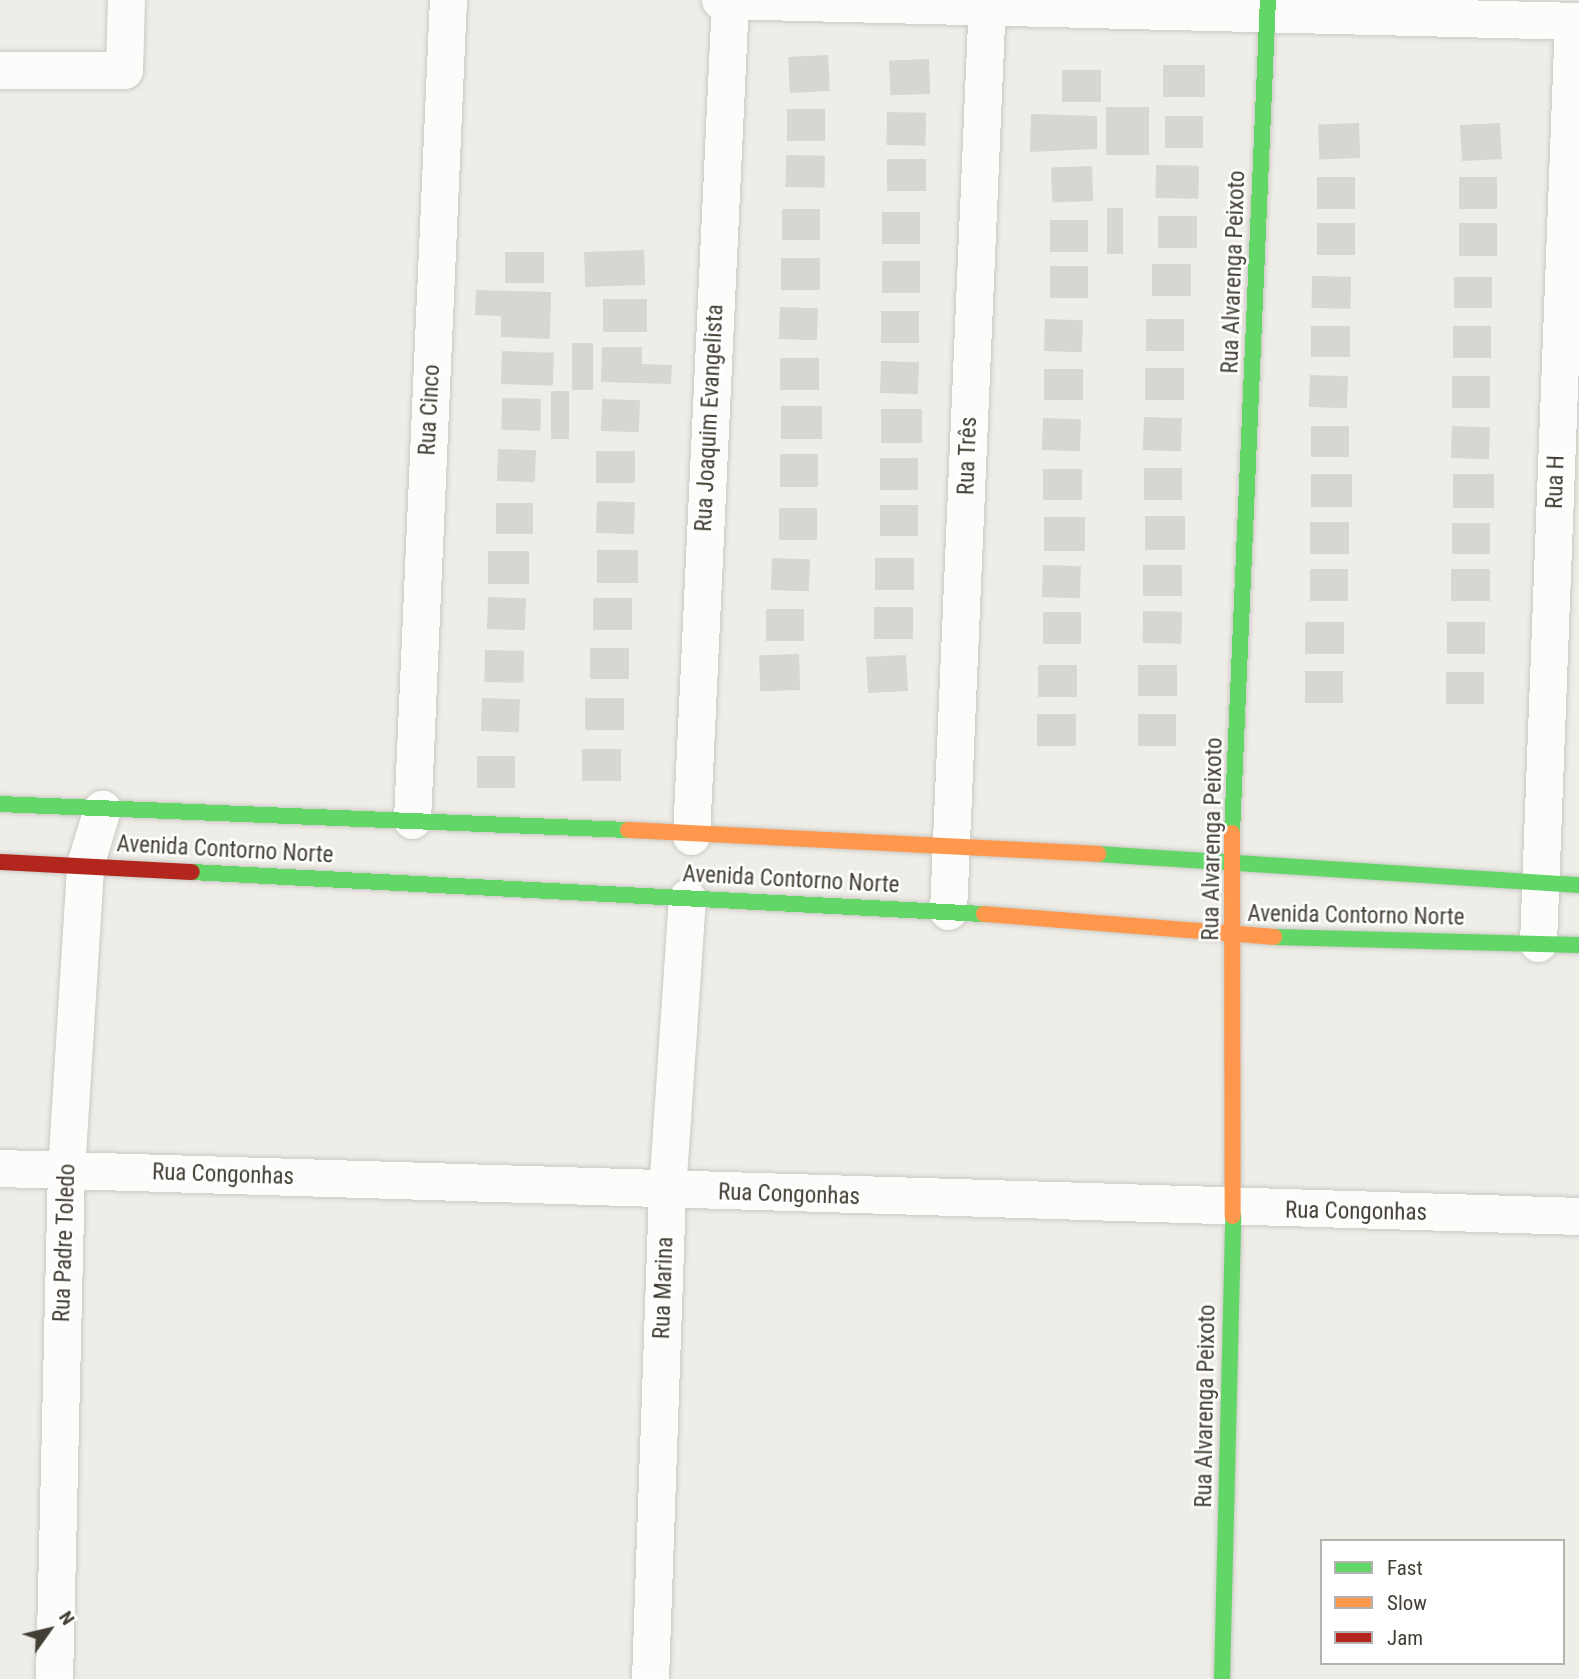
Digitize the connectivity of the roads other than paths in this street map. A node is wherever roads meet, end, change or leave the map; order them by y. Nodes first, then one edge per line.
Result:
1 (126, 0) edge
2 (448, 0) edge
3 (720, 0) edge
4 (730, 0) edge
5 (987, 3) edge
6 (1268, 6) edge
7 (1576, 21) edge
8 (0, 71) edge
9 (0, 804) edge
10 (102, 809) junction
11 (412, 820) junction
12 (691, 836) junction
13 (952, 844) junction
14 (0, 862) edge
15 (1231, 862) junction
16 (85, 865) junction
17 (1541, 883) junction
18 (1579, 885) edge
19 (687, 898) junction
20 (948, 911) junction
21 (1234, 936) junction
22 (1538, 943) junction
23 (1579, 945) edge
24 (0, 1168) edge
25 (66, 1170) junction
26 (667, 1191) junction
27 (1233, 1210) junction
28 (1579, 1216) edge
29 (54, 1679) edge
30 (650, 1679) edge
31 (1222, 1679) edge

1 - 8 street
2 - 11 street, Rua Cinco
3 - 4 street
4 - 5 street
4 - 12 street, Rua Joaquim Evangelista
5 - 6 street
5 - 13 street, Rua Três
6 - 7 street
6 - 15 street, Rua Alvarenga Peixoto
7 - 17 street, Rua H
9 - 10 street, Avenida Contorno Norte
10 - 11 street, Avenida Contorno Norte
10 - 16 street, Rua Padre Toledo
11 - 12 street, Avenida Contorno Norte
12 - 13 street, Avenida Contorno Norte
13 - 15 street, Avenida Contorno Norte
13 - 20 street, Rua Três
14 - 16 street, Avenida Contorno Norte
15 - 17 street, Avenida Contorno Norte
15 - 21 street, Rua Alvarenga Peixoto
16 - 19 street, Avenida Contorno Norte
16 - 25 street, Rua Padre Toledo
17 - 18 street, Avenida Contorno Norte
17 - 22 street, Rua H
19 - 20 street, Avenida Contorno Norte
19 - 26 street, Rua Marina
20 - 21 street, Avenida Contorno Norte
21 - 22 street, Avenida Contorno Norte
21 - 27 street, Rua Alvarenga Peixoto
22 - 23 street, Avenida Contorno Norte
24 - 25 street, Rua Congonhas
25 - 26 street, Rua Congonhas
25 - 29 street, Rua Padre Toledo
26 - 27 street, Rua Congonhas
26 - 30 street, Rua Marina
27 - 28 street, Rua Congonhas
27 - 31 street, Rua Alvarenga Peixoto

